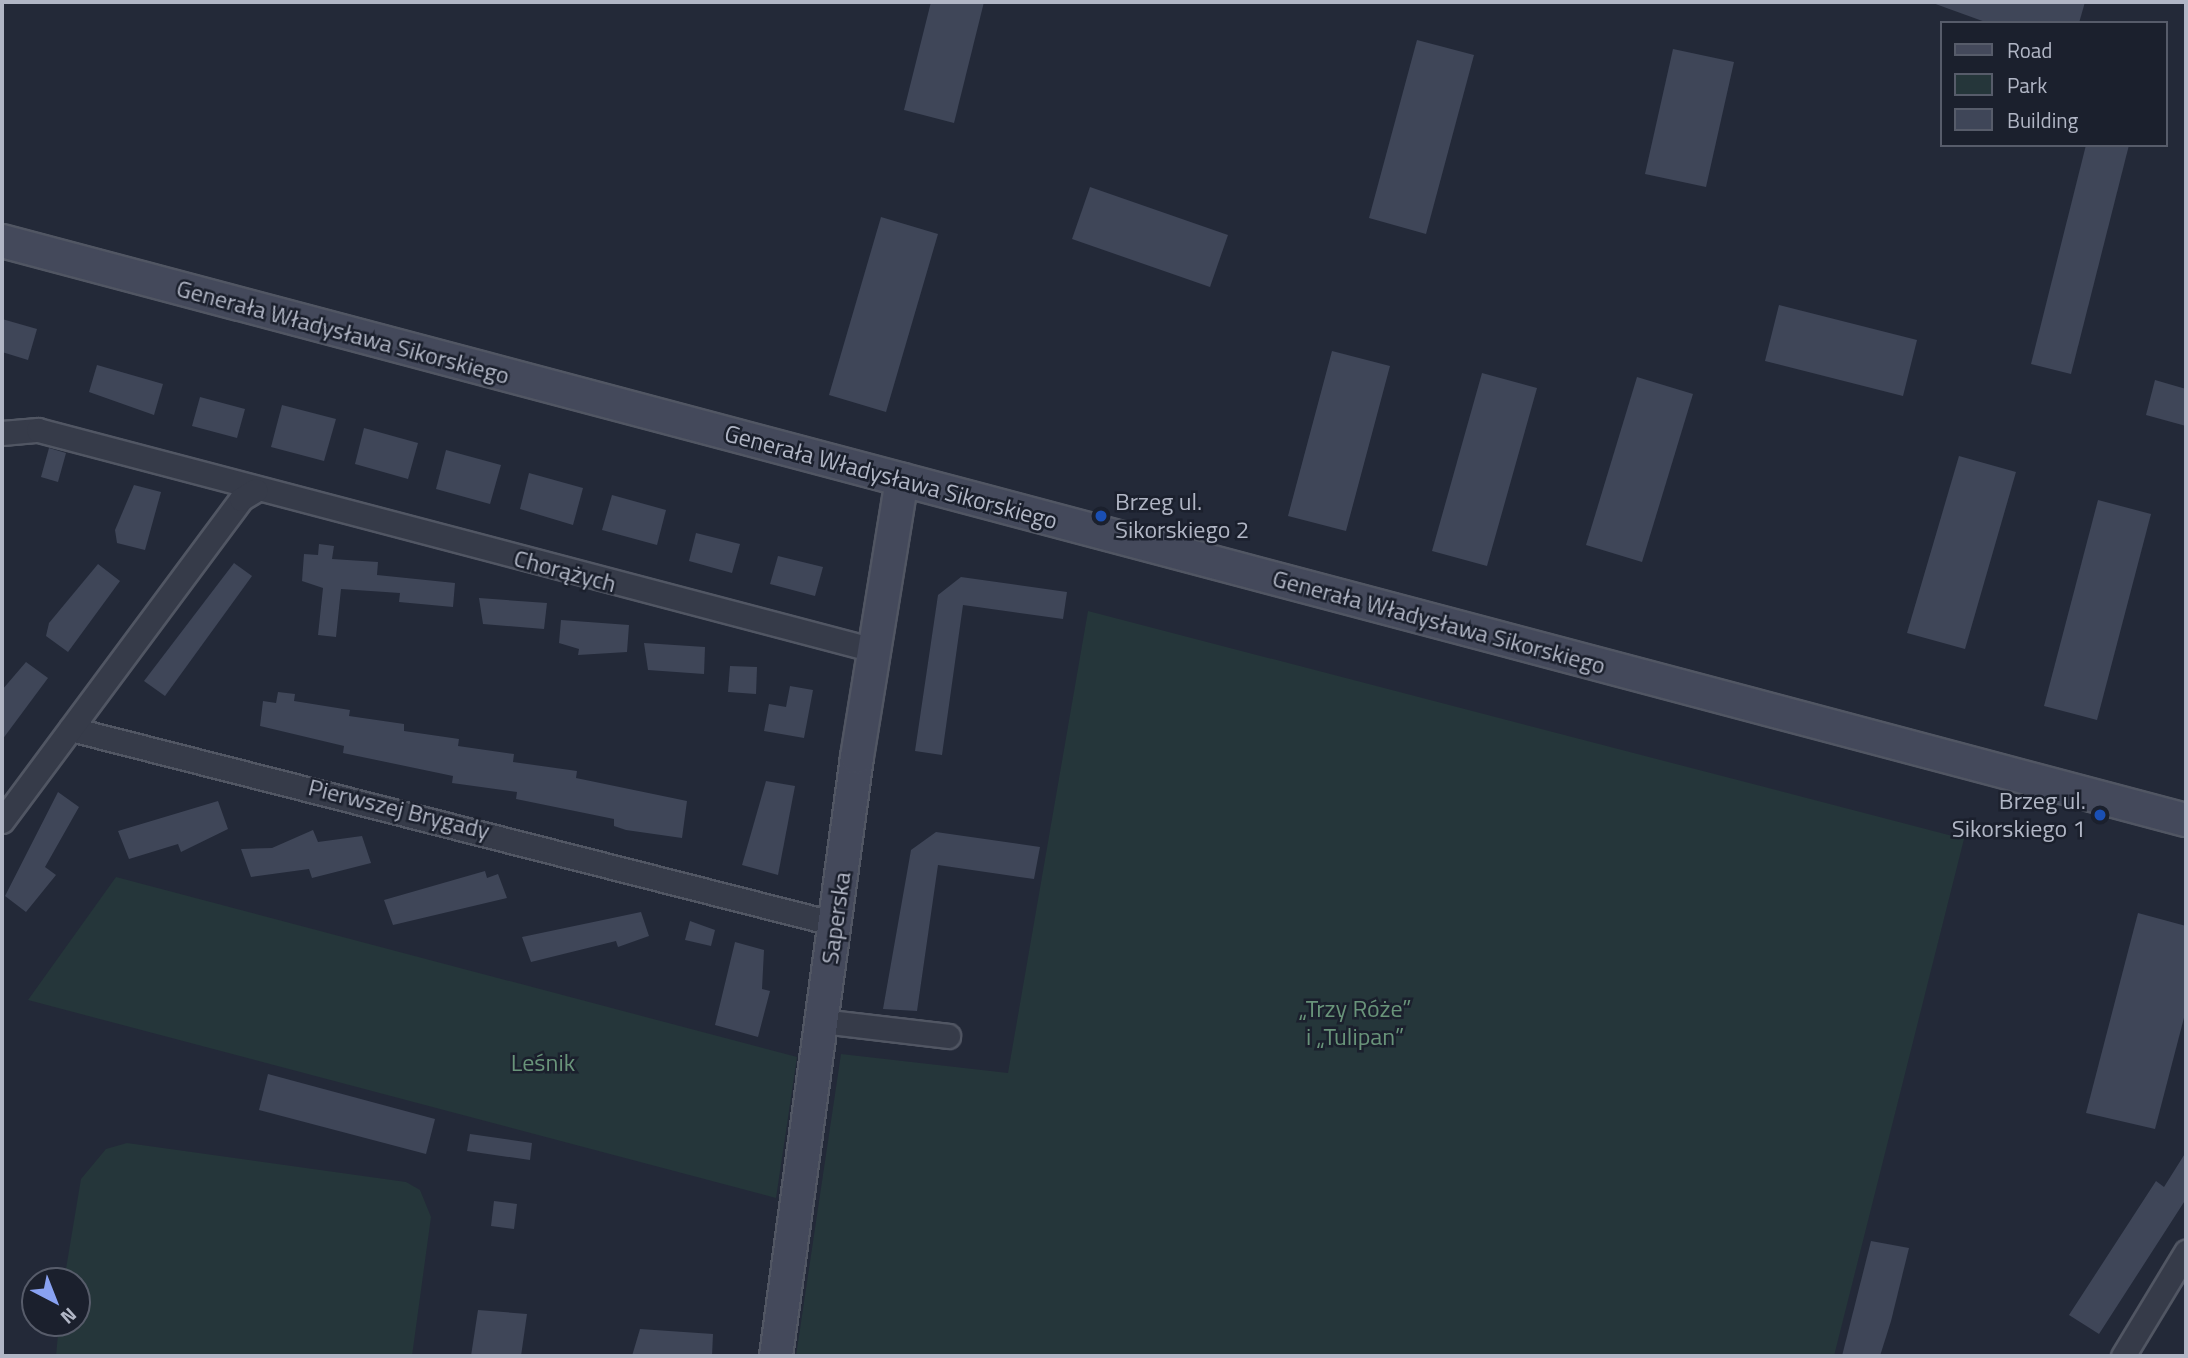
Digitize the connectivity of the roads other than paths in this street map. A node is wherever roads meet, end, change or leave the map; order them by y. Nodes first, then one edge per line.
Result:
1 (2, 241) edge
2 (2, 433) edge
3 (902, 480) junction
4 (256, 490) junction
5 (874, 650) junction
6 (71, 729) junction
7 (2186, 820) edge
8 (2, 821) edge
9 (836, 925) junction
10 (821, 1021) junction
11 (948, 1036) dead end
12 (2186, 1252) edge
13 (776, 1356) edge
14 (2123, 1356) edge

1 - 3 main road, Generała Władysława Sikorskiego
2 - 4 street, Chorążych
3 - 5 main road, Saperska
3 - 7 main road, Generała Władysława Sikorskiego
4 - 5 street, Chorążych
4 - 6 street
5 - 9 main road, Saperska
6 - 8 street
6 - 9 street, Pierwszej Brygady
9 - 10 main road, Saperska
10 - 11 street
10 - 13 main road, Saperska
12 - 14 street

